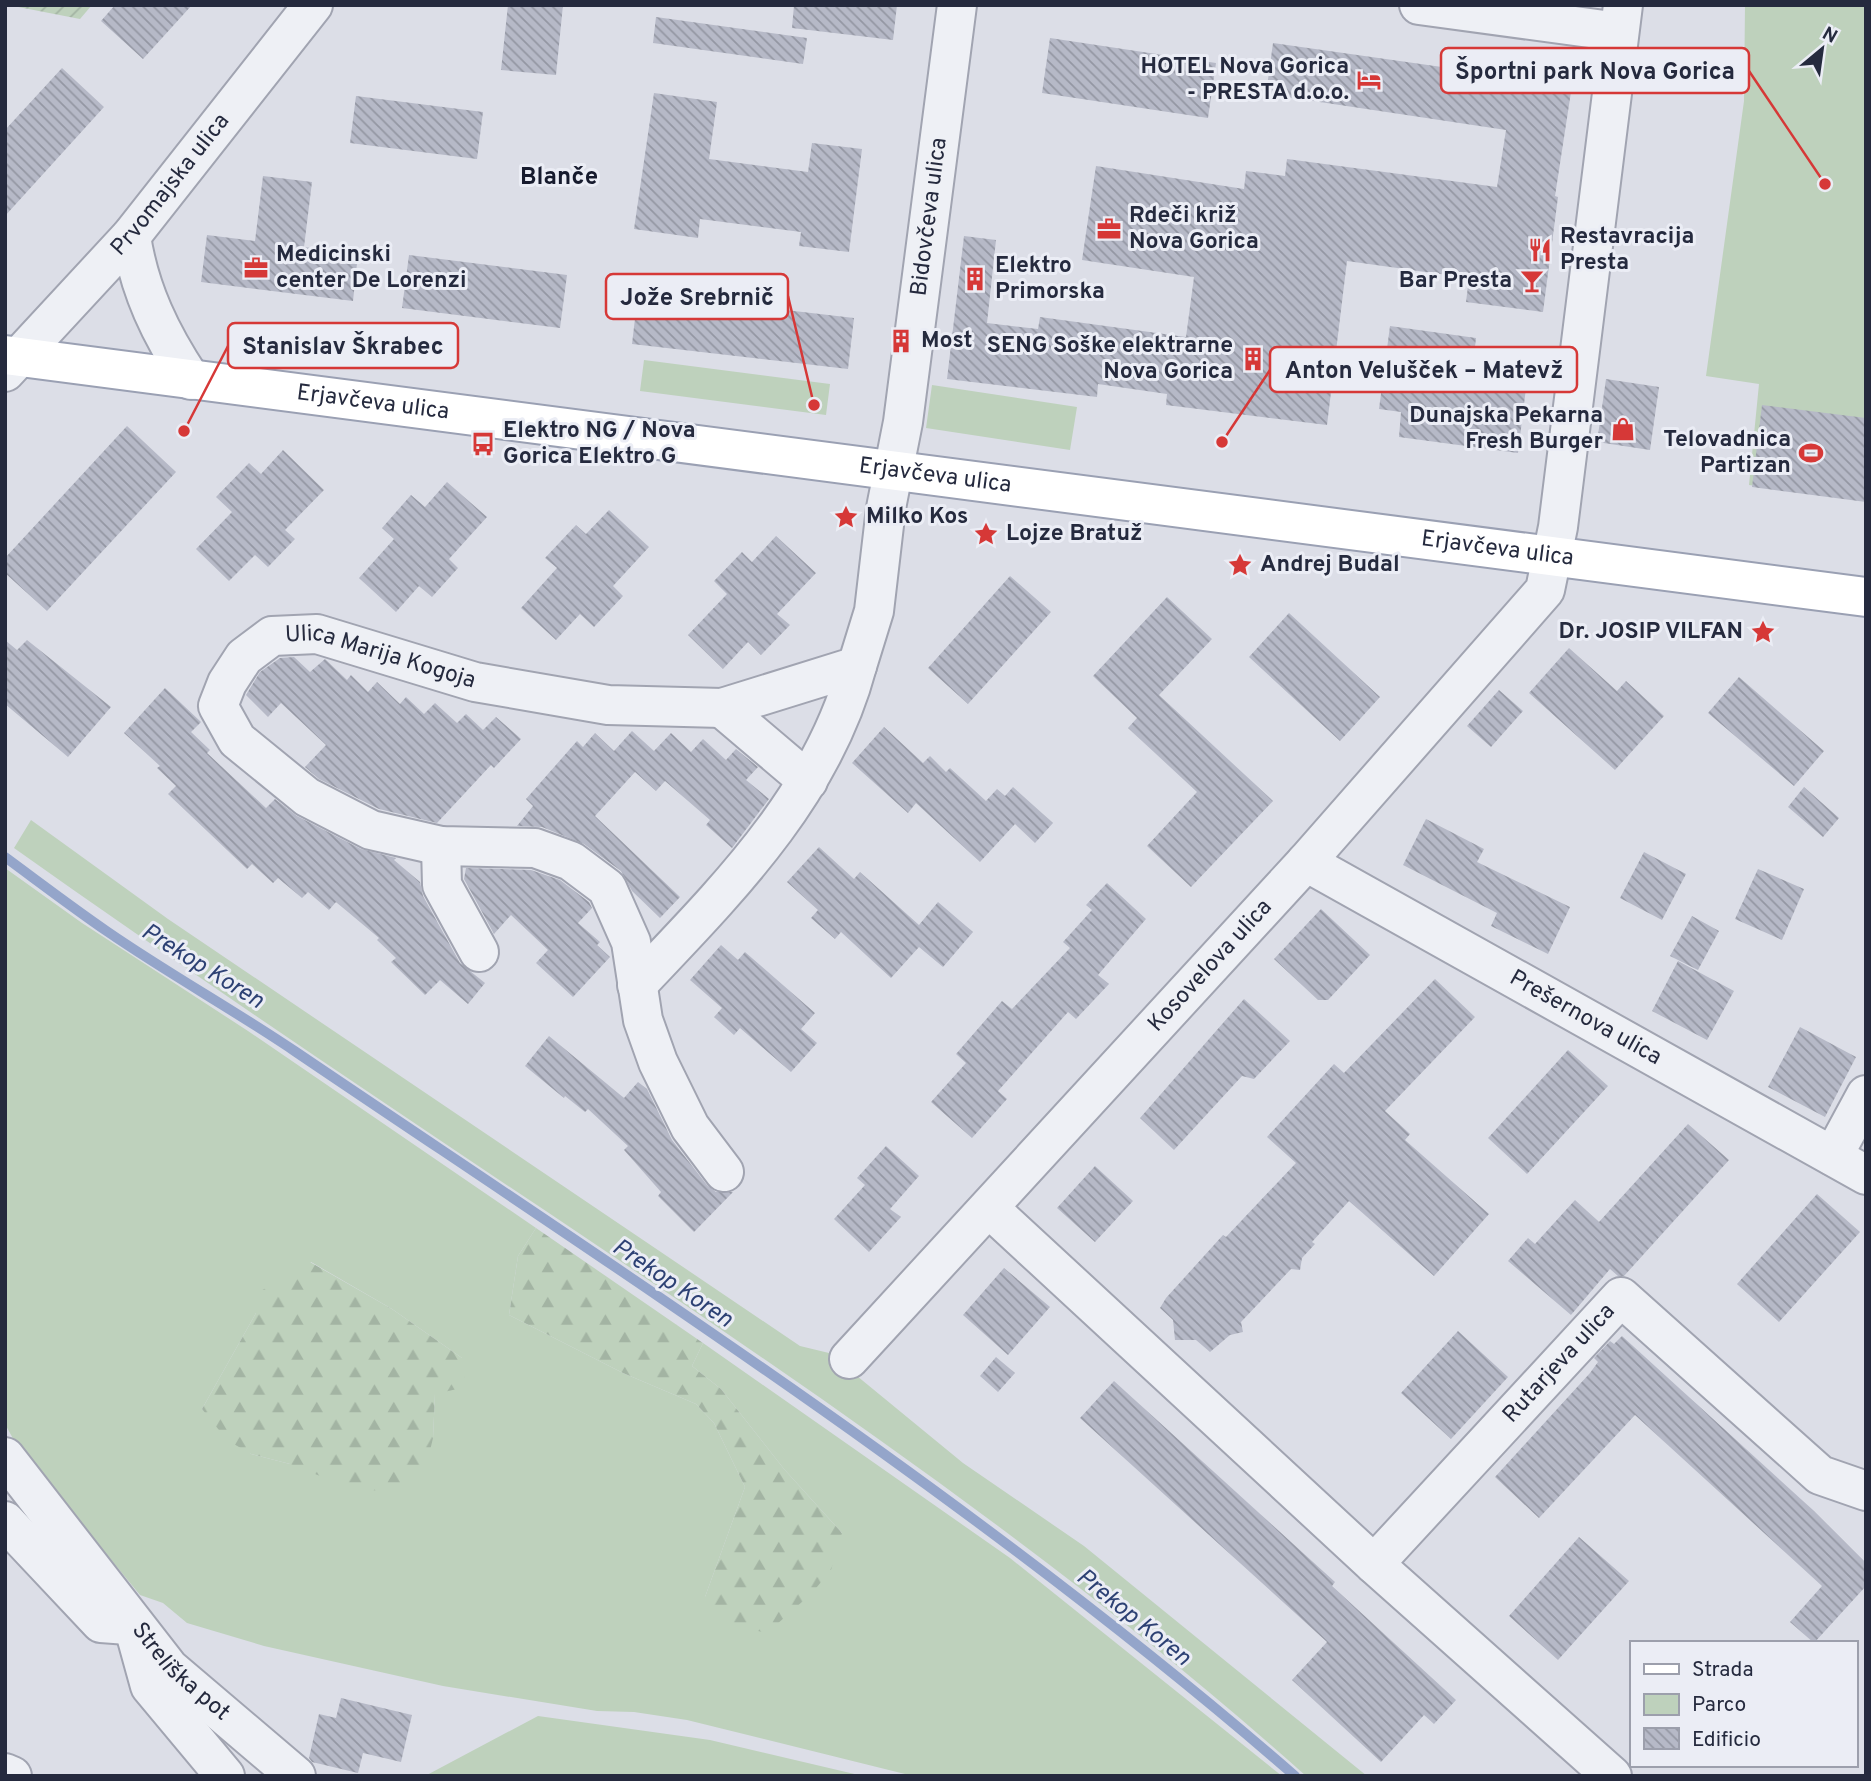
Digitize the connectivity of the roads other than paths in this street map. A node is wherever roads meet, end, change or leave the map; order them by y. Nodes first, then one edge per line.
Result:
1 (313, 5) edge
2 (957, 5) edge
3 (1419, 5) edge
4 (1621, 18) edge
5 (131, 236) junction
6 (10, 361) edge
7 (191, 380) junction
8 (893, 470) junction
9 (1551, 558) junction
10 (1866, 597) edge
11 (857, 666) junction
12 (722, 708) junction
13 (808, 781) junction
14 (441, 846) junction
15 (1306, 862) junction
16 (479, 952) dead end
17 (637, 985) junction
18 (1866, 1096) edge
19 (1833, 1156) junction
20 (724, 1172) dead end
21 (1866, 1175) edge
22 (990, 1209) junction
23 (849, 1360) dead end
24 (5, 1457) edge
25 (1866, 1491) edge
26 (5, 1521) edge
27 (1374, 1564) junction
28 (133, 1625) junction
29 (5, 1773) edge
30 (12, 1776) edge
31 (225, 1776) edge
32 (296, 1776) edge
33 (1612, 1776) edge

1 - 5 street, Prvomajska ulica
2 - 8 street, Bidovčeva ulica
3 - 4 street
4 - 9 street, Kosovelova ulica
5 - 6 street, Prvomajska ulica
5 - 7 street
6 - 7 main road, Erjavčeva ulica
7 - 8 main road, Erjavčeva ulica
8 - 9 main road, Erjavčeva ulica
8 - 11 street
9 - 10 main road, Erjavčeva ulica
9 - 15 street, Kosovelova ulica
11 - 12 street, Ulica Marija Kogoja
11 - 13 street
12 - 13 street
12 - 14 street, Ulica Marija Kogoja
13 - 17 street
14 - 16 street
14 - 17 street, Ulica Marija Kogoja
15 - 19 street, Prešernova ulica
15 - 22 street, Kosovelova ulica
17 - 20 street, Ulica Marija Kogoja
18 - 19 street
19 - 21 street, Prešernova ulica
22 - 23 street, Kosovelova ulica
22 - 27 street
24 - 28 street
25 - 27 street, Rutarjeva ulica
26 - 28 street, Streliška pot
27 - 33 street
28 - 31 street
28 - 32 street, Streliška pot
29 - 30 street

